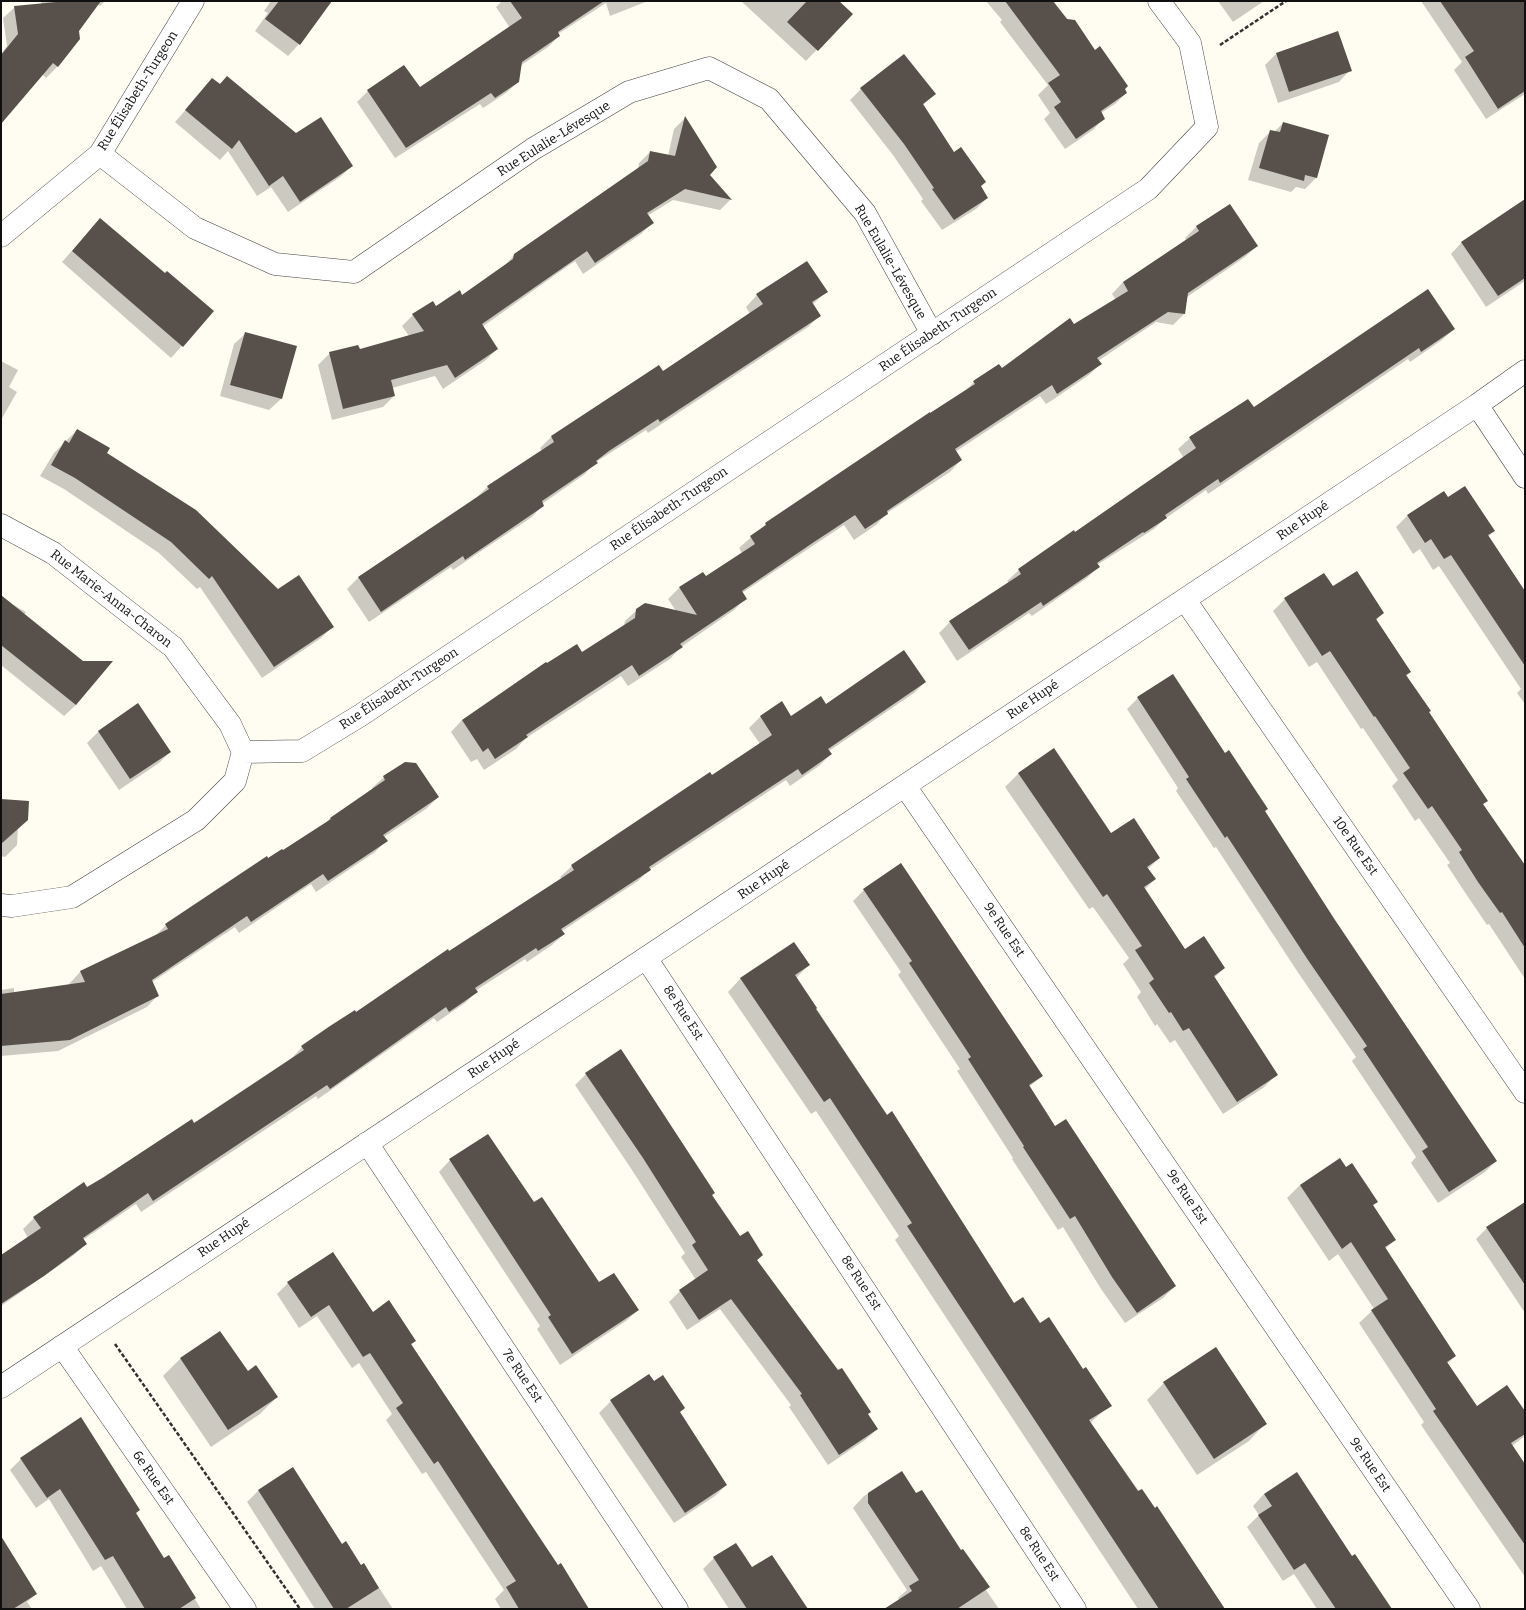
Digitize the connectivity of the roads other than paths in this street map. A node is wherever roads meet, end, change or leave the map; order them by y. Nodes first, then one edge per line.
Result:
1 (193, 1) edge
2 (1159, 1) edge
3 (100, 154) junction
4 (1, 236) edge
5 (932, 334) junction
6 (1525, 371) edge
7 (1477, 405) junction
8 (1525, 477) edge
9 (1, 525) edge
10 (1185, 600) junction
11 (244, 752) junction
12 (904, 786) junction
13 (1, 905) edge
14 (646, 958) junction
15 (1525, 1092) edge
16 (367, 1143) junction
17 (62, 1346) junction
18 (1, 1386) edge
19 (245, 1609) edge
20 (677, 1609) edge
21 (1075, 1609) edge
22 (1469, 1609) edge

1 - 3 street, Rue Élisabeth-Turgeon
2 - 5 street, Rue Élisabeth-Turgeon
3 - 4 street, Rue Élisabeth-Turgeon
3 - 5 street, Rue Eulalie-Lévesque
5 - 11 street, Rue Élisabeth-Turgeon
6 - 7 street, Rue Hupé
7 - 8 street
7 - 10 street, Rue Hupé
9 - 11 street, Rue Marie-Anna-Charon
10 - 12 street, Rue Hupé
10 - 15 street, 10e Rue Est
11 - 13 street
12 - 14 street, Rue Hupé
12 - 22 street, 9e Rue Est
14 - 16 street, Rue Hupé
14 - 21 street, 8e Rue Est
16 - 17 street, Rue Hupé
16 - 20 street, 7e Rue Est
17 - 18 street, Rue Hupé
17 - 19 street, 6e Rue Est

